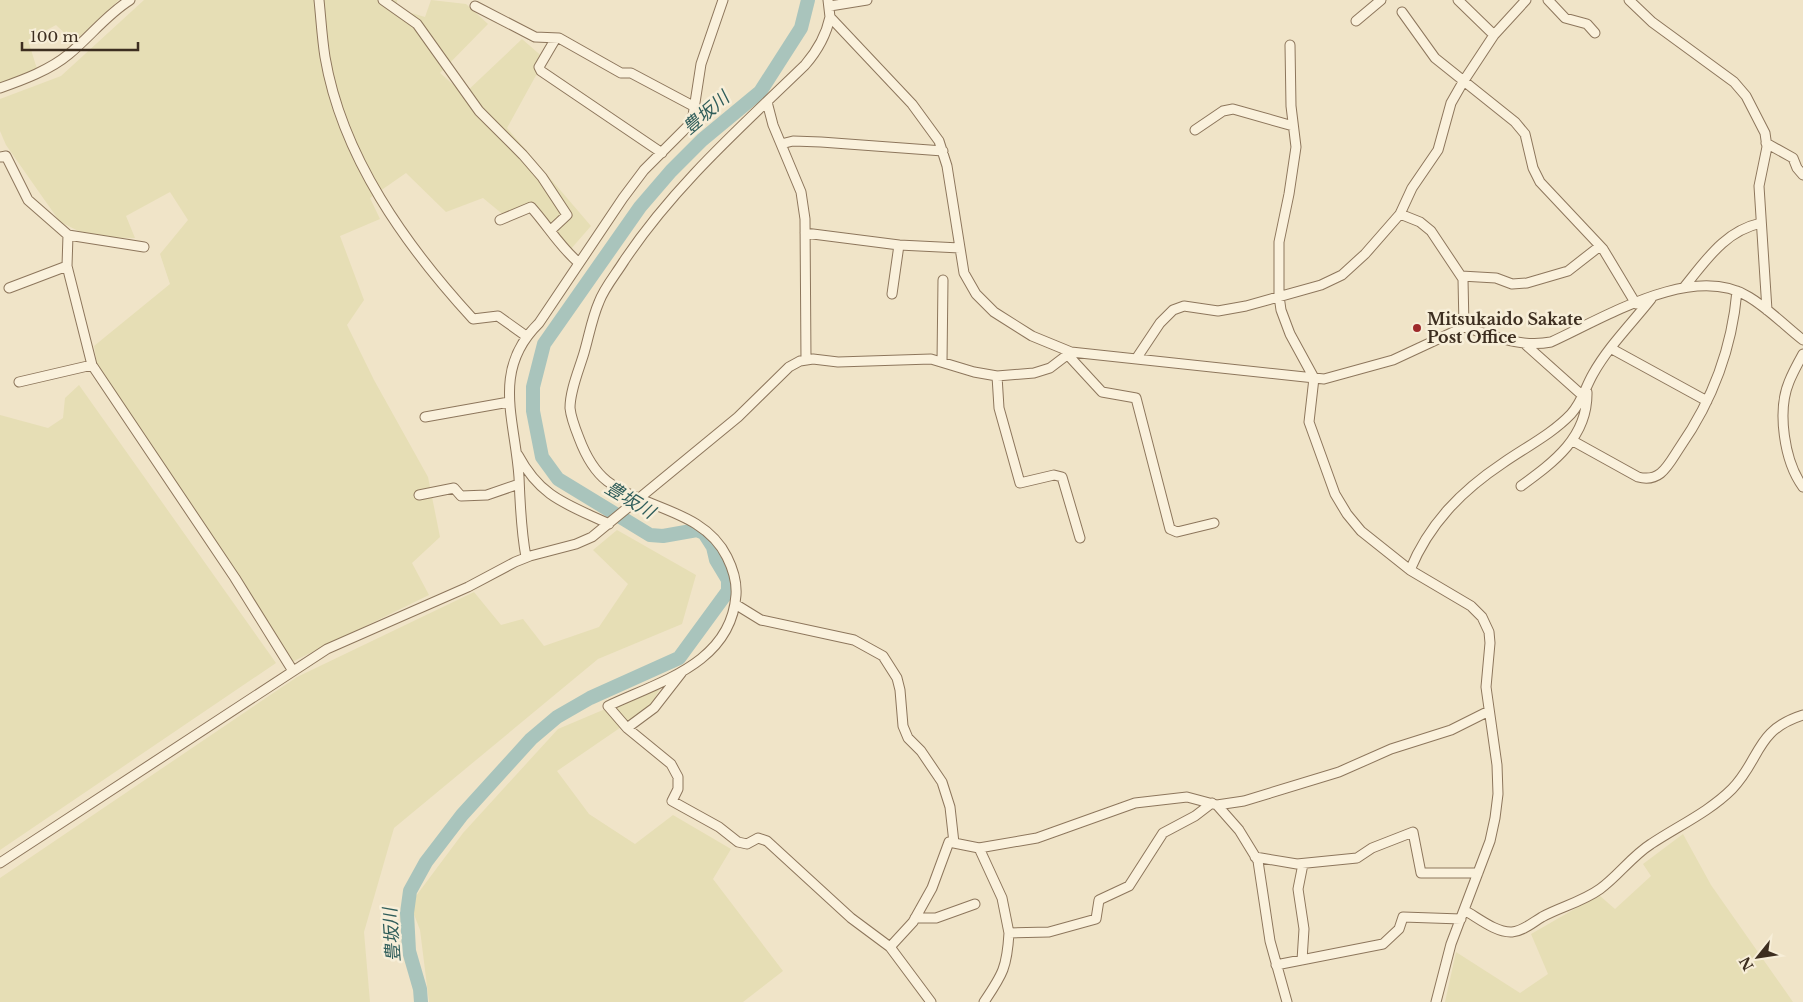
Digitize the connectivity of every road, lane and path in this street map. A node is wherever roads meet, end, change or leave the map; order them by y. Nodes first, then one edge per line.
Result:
1 (130, 0) edge
2 (319, 0) edge
3 (383, 0) edge
4 (723, 0) edge
5 (867, 0) edge
6 (1381, 0) edge
7 (1458, 0) edge
8 (1526, 0) edge
9 (1548, 0) edge
10 (1629, 0) edge
11 (829, 3) edge
12 (475, 6) dead end
13 (1402, 12) dead end
14 (830, 17) junction
15 (1356, 21) dead end
16 (1595, 33) dead end
17 (1494, 34) junction
18 (556, 38) junction
19 (1290, 46) dead end
20 (1463, 82) junction
21 (0, 88) edge
22 (767, 102) junction
23 (695, 107) junction
24 (1293, 126) junction
25 (1195, 130) dead end
26 (781, 144) junction
27 (1766, 144) junction
28 (943, 151) junction
29 (662, 153) junction
30 (0, 158) edge
31 (1803, 175) edge
32 (1400, 214) junction
33 (500, 220) dead end
34 (1761, 223) junction
35 (551, 230) junction
36 (805, 234) junction
37 (68, 235) junction
38 (899, 245) junction
39 (1600, 246) junction
40 (144, 247) dead end
41 (960, 248) junction
42 (579, 263) junction
43 (67, 266) junction
44 (1461, 276) junction
45 (943, 280) dead end
46 (1685, 286) junction
47 (9, 288) dead end
48 (1737, 291) junction
49 (892, 294) dead end
50 (1279, 296) junction
51 (1653, 296) junction
52 (1636, 304) junction
53 (1767, 310) junction
54 (1464, 327) junction
55 (526, 336) junction
56 (1803, 340) edge
57 (1526, 345) junction
58 (1612, 348) junction
59 (1069, 353) junction
60 (1803, 354) edge
61 (1136, 359) junction
62 (806, 360) junction
63 (942, 362) junction
64 (92, 365) junction
65 (997, 376) junction
66 (1314, 378) junction
67 (19, 382) dead end
68 (1585, 392) junction
69 (509, 402) junction
70 (1707, 402) junction
71 (425, 416) dead end
72 (1573, 441) junction
73 (515, 450) junction
74 (519, 484) junction
75 (1522, 486) dead end
76 (1803, 487) edge
77 (419, 495) dead end
78 (640, 499) junction
79 (611, 523) junction
80 (1214, 523) dead end
81 (1080, 538) dead end
82 (526, 557) junction
83 (1410, 570) junction
84 (735, 604) junction
85 (293, 671) junction
86 (683, 671) junction
87 (1489, 711) junction
88 (1803, 715) edge
89 (627, 728) junction
90 (1214, 804) junction
91 (954, 843) junction
92 (979, 848) junction
93 (1256, 857) junction
94 (0, 863) edge
95 (1303, 864) junction
96 (1478, 872) junction
97 (976, 904) dead end
98 (1462, 914) junction
99 (916, 918) junction
100 (1009, 933) junction
101 (890, 947) junction
102 (1302, 960) junction
103 (1276, 965) junction
104 (930, 1002) edge
105 (984, 1002) edge
106 (1287, 1002) edge
107 (1436, 1002) edge

1 - 21 street
2 - 55 street
3 - 35 street
4 - 23 street
5 - 11 street
6 - 15 street
7 - 17 street
8 - 17 street
9 - 16 street
10 - 27 street
11 - 14 street
12 - 18 street
13 - 20 street
14 - 22 street
14 - 28 street
17 - 20 street
18 - 23 street
18 - 29 street
19 - 24 street
20 - 32 street
20 - 39 street
22 - 26 street
22 - 78 street
23 - 29 street
24 - 25 street
24 - 50 street
26 - 28 street
26 - 36 street
27 - 31 street
27 - 34 street
28 - 41 street
29 - 42 street
30 - 37 street
32 - 44 street
32 - 50 street
33 - 35 street
34 - 46 street
34 - 53 street
35 - 42 street
36 - 38 street
36 - 62 street
37 - 40 street
37 - 43 street
38 - 41 street
38 - 49 street
39 - 44 street
39 - 52 street
41 - 59 street
42 - 55 street
43 - 47 street
43 - 64 street
44 - 54 street
45 - 63 street
46 - 48 street
46 - 51 street
48 - 53 street
48 - 70 street
50 - 61 street
50 - 66 street
51 - 52 street
51 - 58 street
52 - 57 street
53 - 56 street
54 - 57 street
54 - 66 street
55 - 69 street
57 - 68 street
58 - 68 street
58 - 70 street
59 - 61 street
59 - 65 street
59 - 80 street
60 - 76 street
61 - 66 street
62 - 63 street
62 - 78 street
63 - 65 street
64 - 67 street
64 - 85 street
65 - 81 street
66 - 83 street
68 - 72 street
68 - 83 street
69 - 71 street
69 - 73 street
70 - 72 street
72 - 75 street
73 - 74 street
73 - 79 street
74 - 77 street
74 - 82 street
78 - 79 street
78 - 84 street
79 - 82 street
82 - 85 street
83 - 87 street
84 - 86 street
84 - 91 street
85 - 94 street
86 - 89 street
86 - 89 street
87 - 90 street
87 - 96 street
88 - 98 street
89 - 101 street
90 - 92 street
90 - 93 street
90 - 100 street
91 - 92 street
91 - 99 street
92 - 100 street
93 - 95 street
93 - 103 street
95 - 96 street
95 - 102 street
96 - 98 street
97 - 99 street
98 - 102 street
98 - 107 street
99 - 101 street
100 - 105 street
101 - 104 street
102 - 103 street
103 - 106 street

